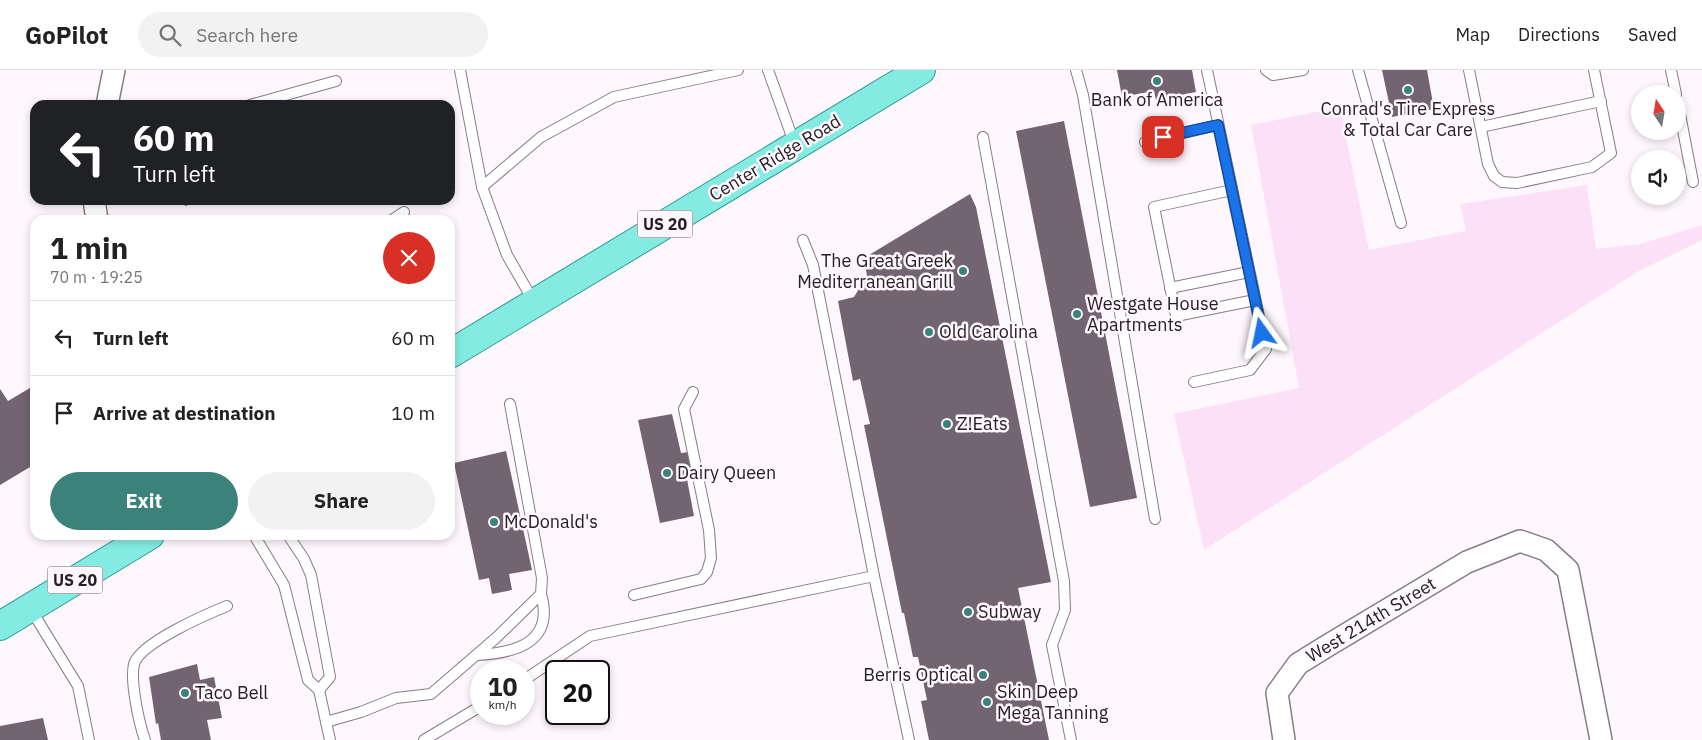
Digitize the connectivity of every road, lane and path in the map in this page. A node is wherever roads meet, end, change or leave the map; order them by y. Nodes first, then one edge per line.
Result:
1 (114, 70) edge
2 (460, 70) edge
3 (738, 70) edge
4 (768, 70) edge
5 (1076, 70) edge
6 (1207, 70) edge
7 (1266, 70) edge
8 (1304, 70) edge
9 (1358, 70) edge
10 (1469, 70) edge
11 (1594, 70) edge
12 (1671, 70) edge
13 (910, 73) edge
14 (336, 81) dead end
15 (1674, 85) edge
16 (108, 100) edge
17 (268, 100) edge
18 (1601, 101) junction
19 (1218, 125) junction
20 (1481, 127) junction
21 (982, 137) dead end
22 (1685, 140) edge
23 (1145, 142) dead end
24 (795, 146) junction
25 (1693, 182) dead end
26 (482, 187) junction
27 (1232, 190) junction
28 (404, 212) dead end
29 (400, 215) edge
30 (1401, 223) dead end
31 (803, 240) dead end
32 (1249, 272) junction
33 (1170, 288) junction
34 (1255, 300) junction
35 (534, 303) junction
36 (455, 351) edge
37 (1194, 382) dead end
38 (693, 392) dead end
39 (510, 404) dead end
40 (1155, 518) dead end
41 (142, 540) edge
42 (257, 540) edge
43 (291, 540) edge
44 (874, 576) junction
45 (540, 594) junction
46 (634, 594) dead end
47 (227, 606) dead end
48 (30, 608) junction
49 (0, 626) edge
50 (477, 655) junction
51 (535, 673) edge
52 (319, 690) junction
53 (470, 713) edge
54 (326, 722) junction
55 (89, 740) edge
56 (145, 740) edge
57 (330, 740) edge
58 (424, 740) edge
59 (909, 740) edge
60 (1071, 740) edge
61 (1284, 740) edge
62 (1601, 740) edge

1 - 16 street
2 - 26 lane
3 - 26 lane
4 - 24 lane
5 - 40 lane
6 - 19 lane
7 - 8 lane
9 - 30 lane
10 - 20 lane
11 - 18 lane
12 - 15 lane
13 - 24 main road, Center Ridge Road / US 20
14 - 17 lane
18 - 20 lane
18 - 20 lane
19 - 23 lane
19 - 27 lane
21 - 60 lane
22 - 25 lane
24 - 35 main road, Center Ridge Road / US 20
26 - 35 lane
27 - 32 lane
27 - 33 lane
28 - 29 lane
31 - 44 lane
32 - 33 lane
32 - 34 lane
33 - 34 lane
34 - 37 lane
35 - 36 main road, Center Ridge Road / US 20
38 - 46 lane
39 - 45 lane
41 - 48 main road, US 20
42 - 52 lane
43 - 52 lane
44 - 51 lane
44 - 59 lane
45 - 50 lane
45 - 50 lane
47 - 56 lane
48 - 49 main road, US 20
48 - 55 lane
50 - 54 lane
52 - 54 lane
53 - 58 lane
54 - 57 lane
61 - 62 street, West 214th Street

